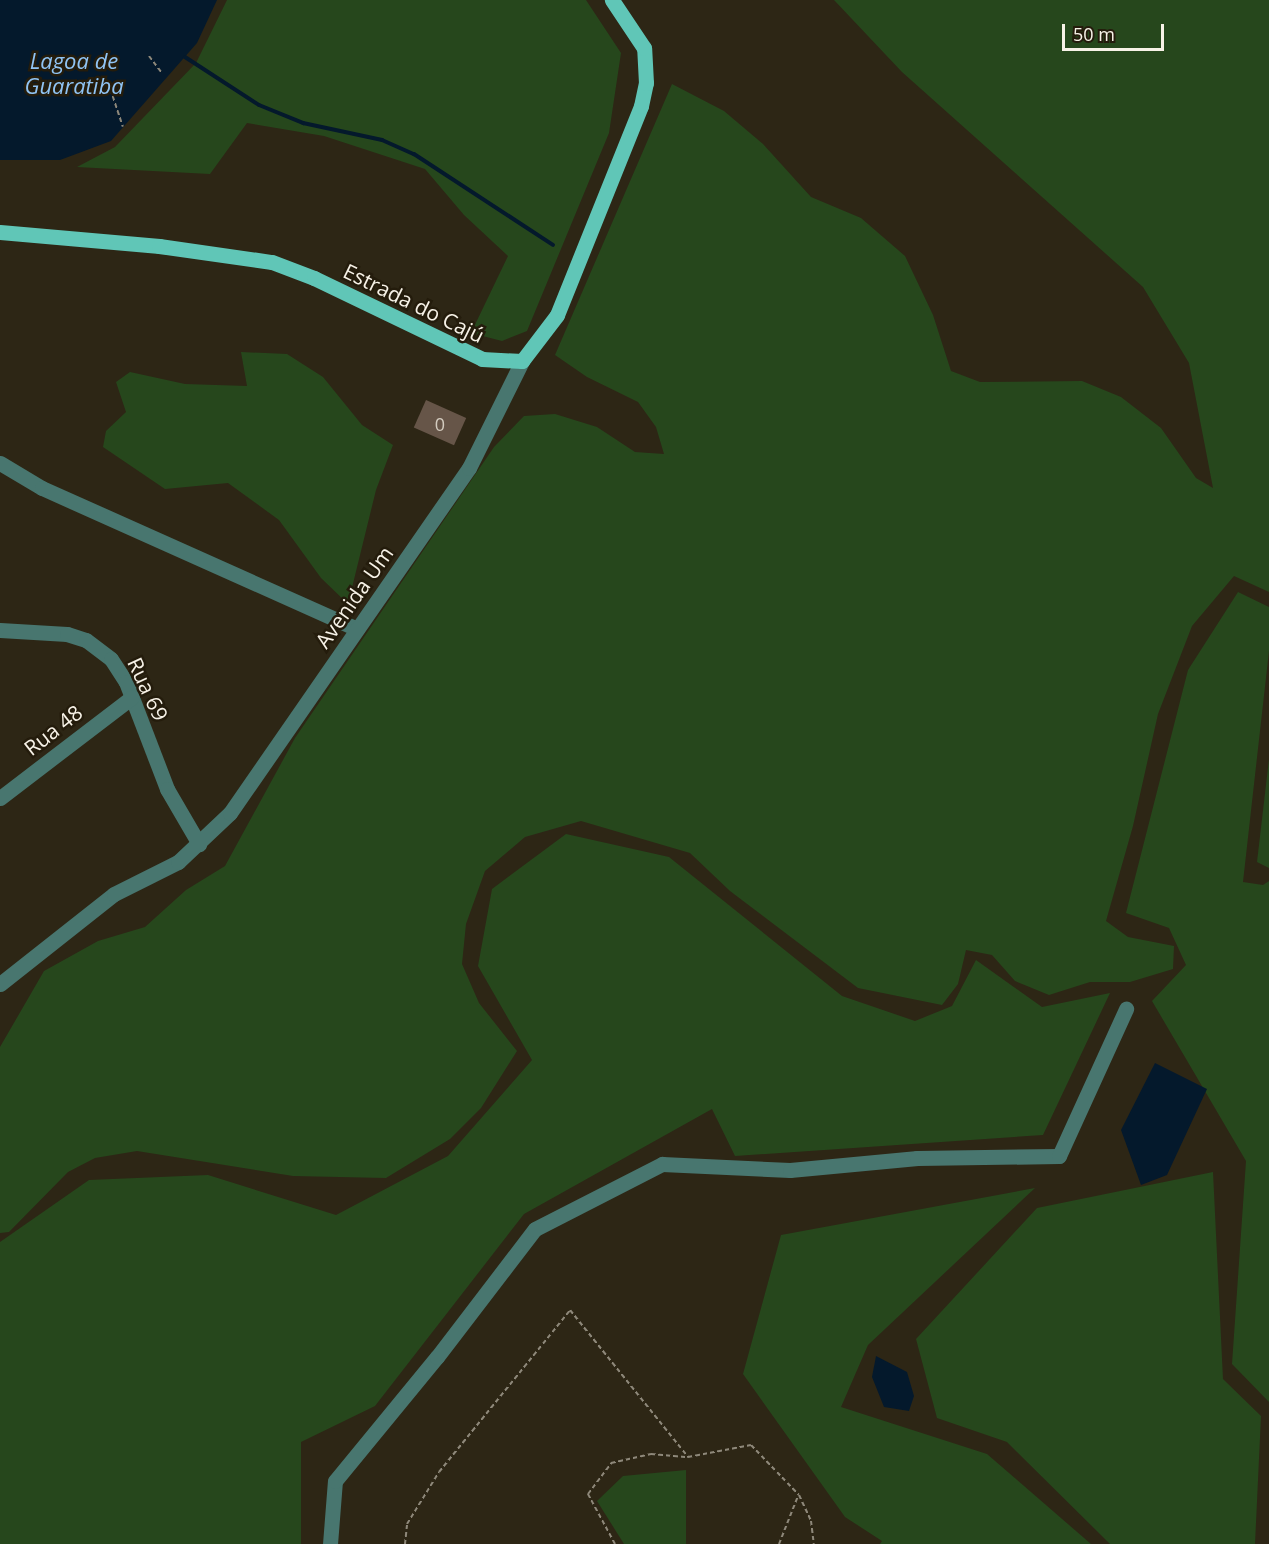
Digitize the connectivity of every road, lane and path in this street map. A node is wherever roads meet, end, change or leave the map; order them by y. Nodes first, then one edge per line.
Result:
1 (612, 0) edge
2 (148, 56) dead end
3 (161, 72) dead end
4 (108, 82) dead end
5 (123, 127) dead end
6 (0, 232) edge
7 (522, 361) junction
8 (0, 463) edge
9 (357, 629) junction
10 (1, 633) edge
11 (132, 697) junction
12 (0, 798) edge
13 (199, 844) junction
14 (0, 984) edge
15 (1126, 1009) dead end
16 (688, 1457) junction
17 (799, 1495) junction
18 (330, 1544) edge
19 (405, 1544) edge
20 (615, 1544) edge
21 (780, 1544) edge
22 (814, 1544) edge

1 - 7 main road
2 - 3 path
4 - 5 path
6 - 7 main road, Estrada do Cajú
7 - 9 street, Avenida Um
8 - 9 street
9 - 13 street, Avenida Um
10 - 11 street, Rua 69
11 - 12 street, Rua 48
11 - 13 street, Rua 69
13 - 14 street, Avenida Um
15 - 18 street
16 - 17 path
16 - 19 path
16 - 20 path
17 - 21 path
17 - 22 path

